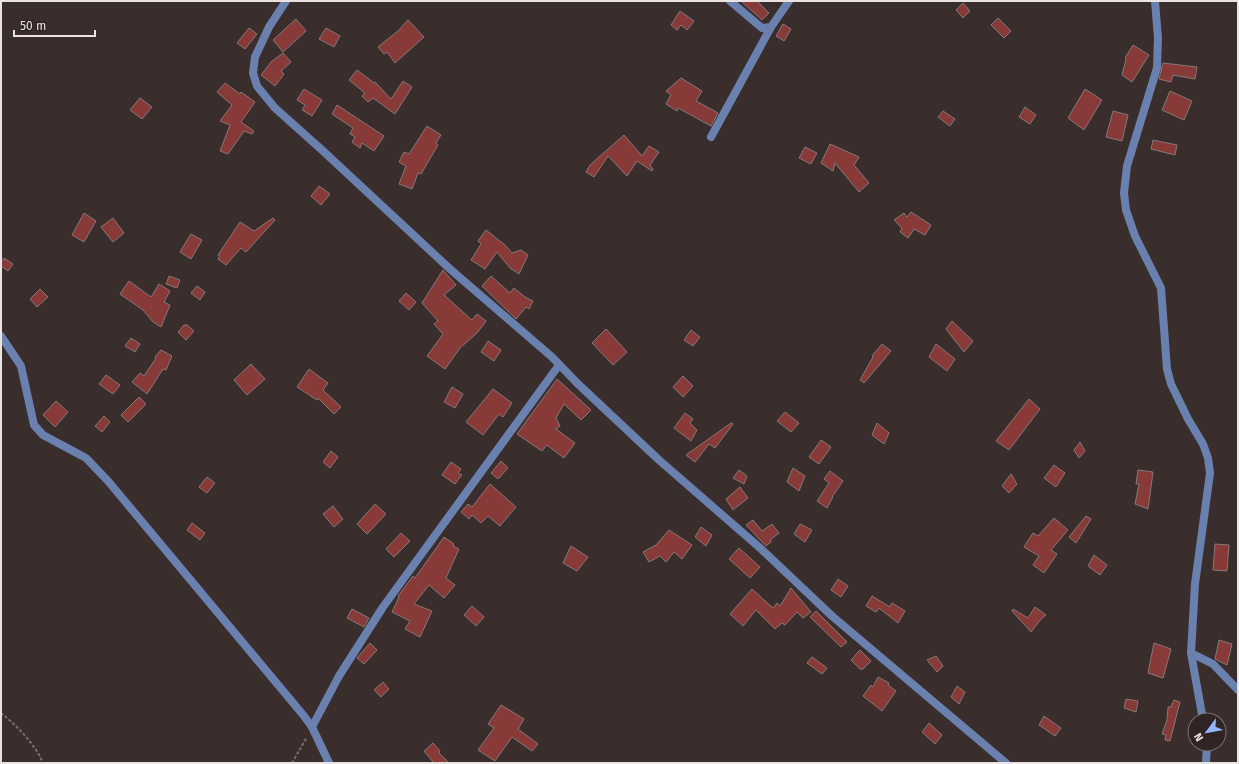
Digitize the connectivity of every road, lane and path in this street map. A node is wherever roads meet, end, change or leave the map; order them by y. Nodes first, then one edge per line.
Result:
1 (286, 1) edge
2 (730, 1) edge
3 (789, 1) edge
4 (1155, 1) edge
5 (771, 27) junction
6 (710, 136) dead end
7 (1, 336) edge
8 (559, 365) junction
9 (1191, 653) junction
10 (1238, 690) edge
11 (1202, 712) edge
12 (1, 713) edge
13 (312, 727) junction
14 (1207, 752) edge
15 (43, 763) edge
16 (292, 763) edge
17 (329, 763) edge
18 (1006, 763) edge
19 (1206, 763) edge

1 - 8 street
2 - 5 street
3 - 5 street
4 - 9 street
5 - 6 street
7 - 13 street
8 - 13 street
8 - 18 street
9 - 10 street
9 - 11 street
12 - 15 path
13 - 16 path
13 - 17 street
14 - 19 street

